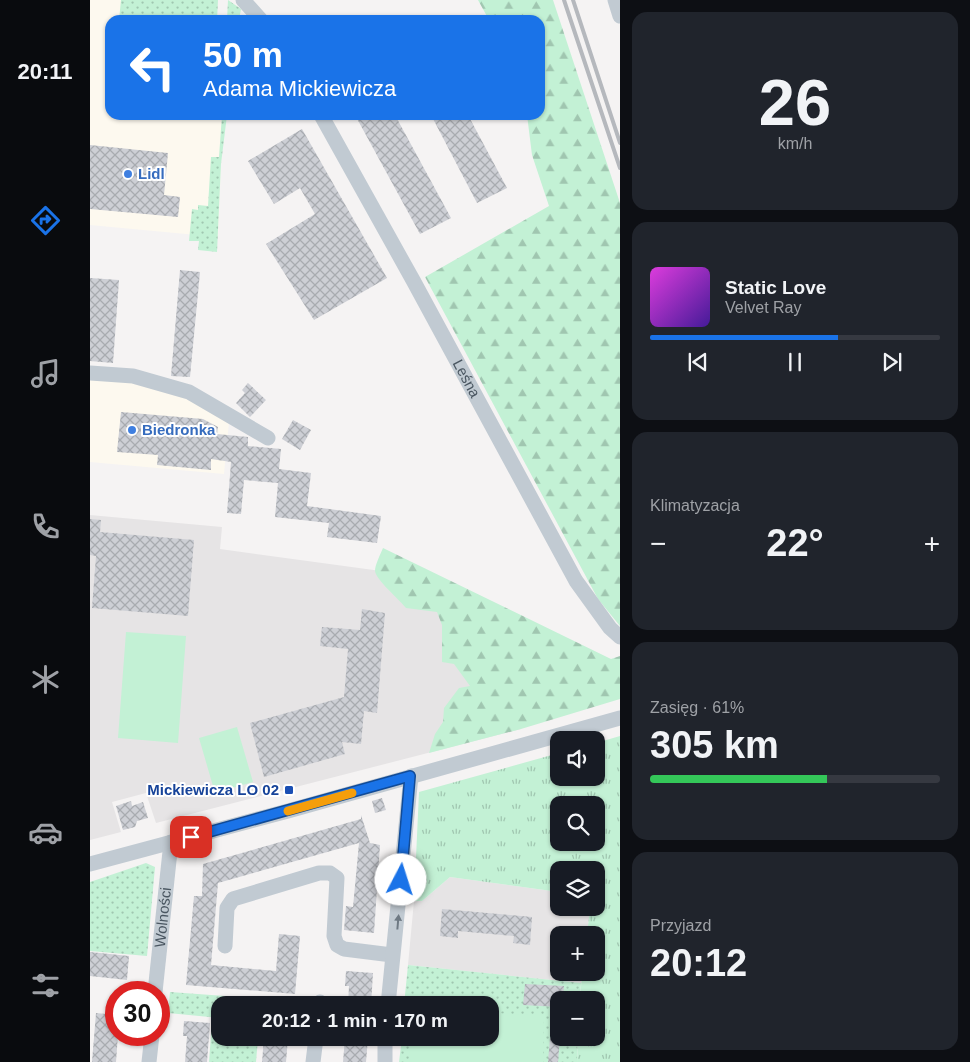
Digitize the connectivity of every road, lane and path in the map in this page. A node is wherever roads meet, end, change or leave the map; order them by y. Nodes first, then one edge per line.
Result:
1 (243, 0) edge
2 (615, 0) edge
3 (256, 15) edge
4 (620, 16) edge
5 (324, 120) edge
6 (90, 372) edge
7 (268, 438) dead end
8 (620, 637) edge
9 (620, 718) edge
10 (410, 776) junction
11 (170, 842) junction
12 (90, 864) edge
13 (225, 946) dead end
14 (392, 955) junction
15 (156, 981) edge
16 (389, 996) edge
17 (151, 1046) edge
18 (315, 1046) edge
19 (385, 1046) edge
20 (149, 1062) edge
21 (313, 1062) edge
22 (385, 1062) edge

1 - 3 street
2 - 4 street
5 - 8 street, Leśna
6 - 7 street
9 - 10 street
10 - 11 street
14 -> 10 street
11 - 12 street
11 - 15 street, Wolności
13 - 14 street
14 - 16 street
17 - 20 street
18 - 21 street
19 - 22 street

